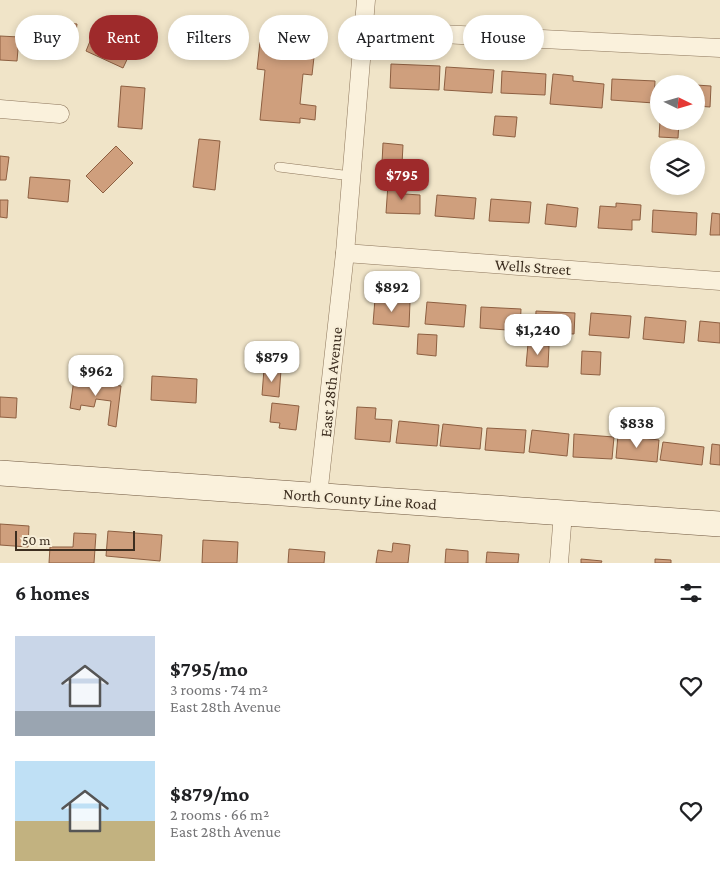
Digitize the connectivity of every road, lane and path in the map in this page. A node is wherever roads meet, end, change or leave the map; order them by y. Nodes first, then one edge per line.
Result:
1 (366, 0) edge
2 (364, 15) edge
3 (453, 35) edge
4 (720, 48) edge
5 (361, 60) edge
6 (0, 109) edge
7 (60, 114) dead end
8 (279, 167) dead end
9 (351, 176) junction
10 (345, 253) junction
11 (720, 281) edge
12 (0, 474) edge
13 (318, 496) junction
14 (563, 513) junction
15 (720, 524) edge
16 (559, 563) edge

1 - 2 street, East 28th Avenue
3 - 4 street
5 - 9 street, East 28th Avenue
6 - 7 street
8 - 9 lane
9 - 10 street, East 28th Avenue
10 - 11 street, Wells Street
10 - 13 street, East 28th Avenue
12 - 13 main road, North County Line Road
13 - 14 main road, North County Line Road
14 - 15 main road, North County Line Road
14 - 16 street

